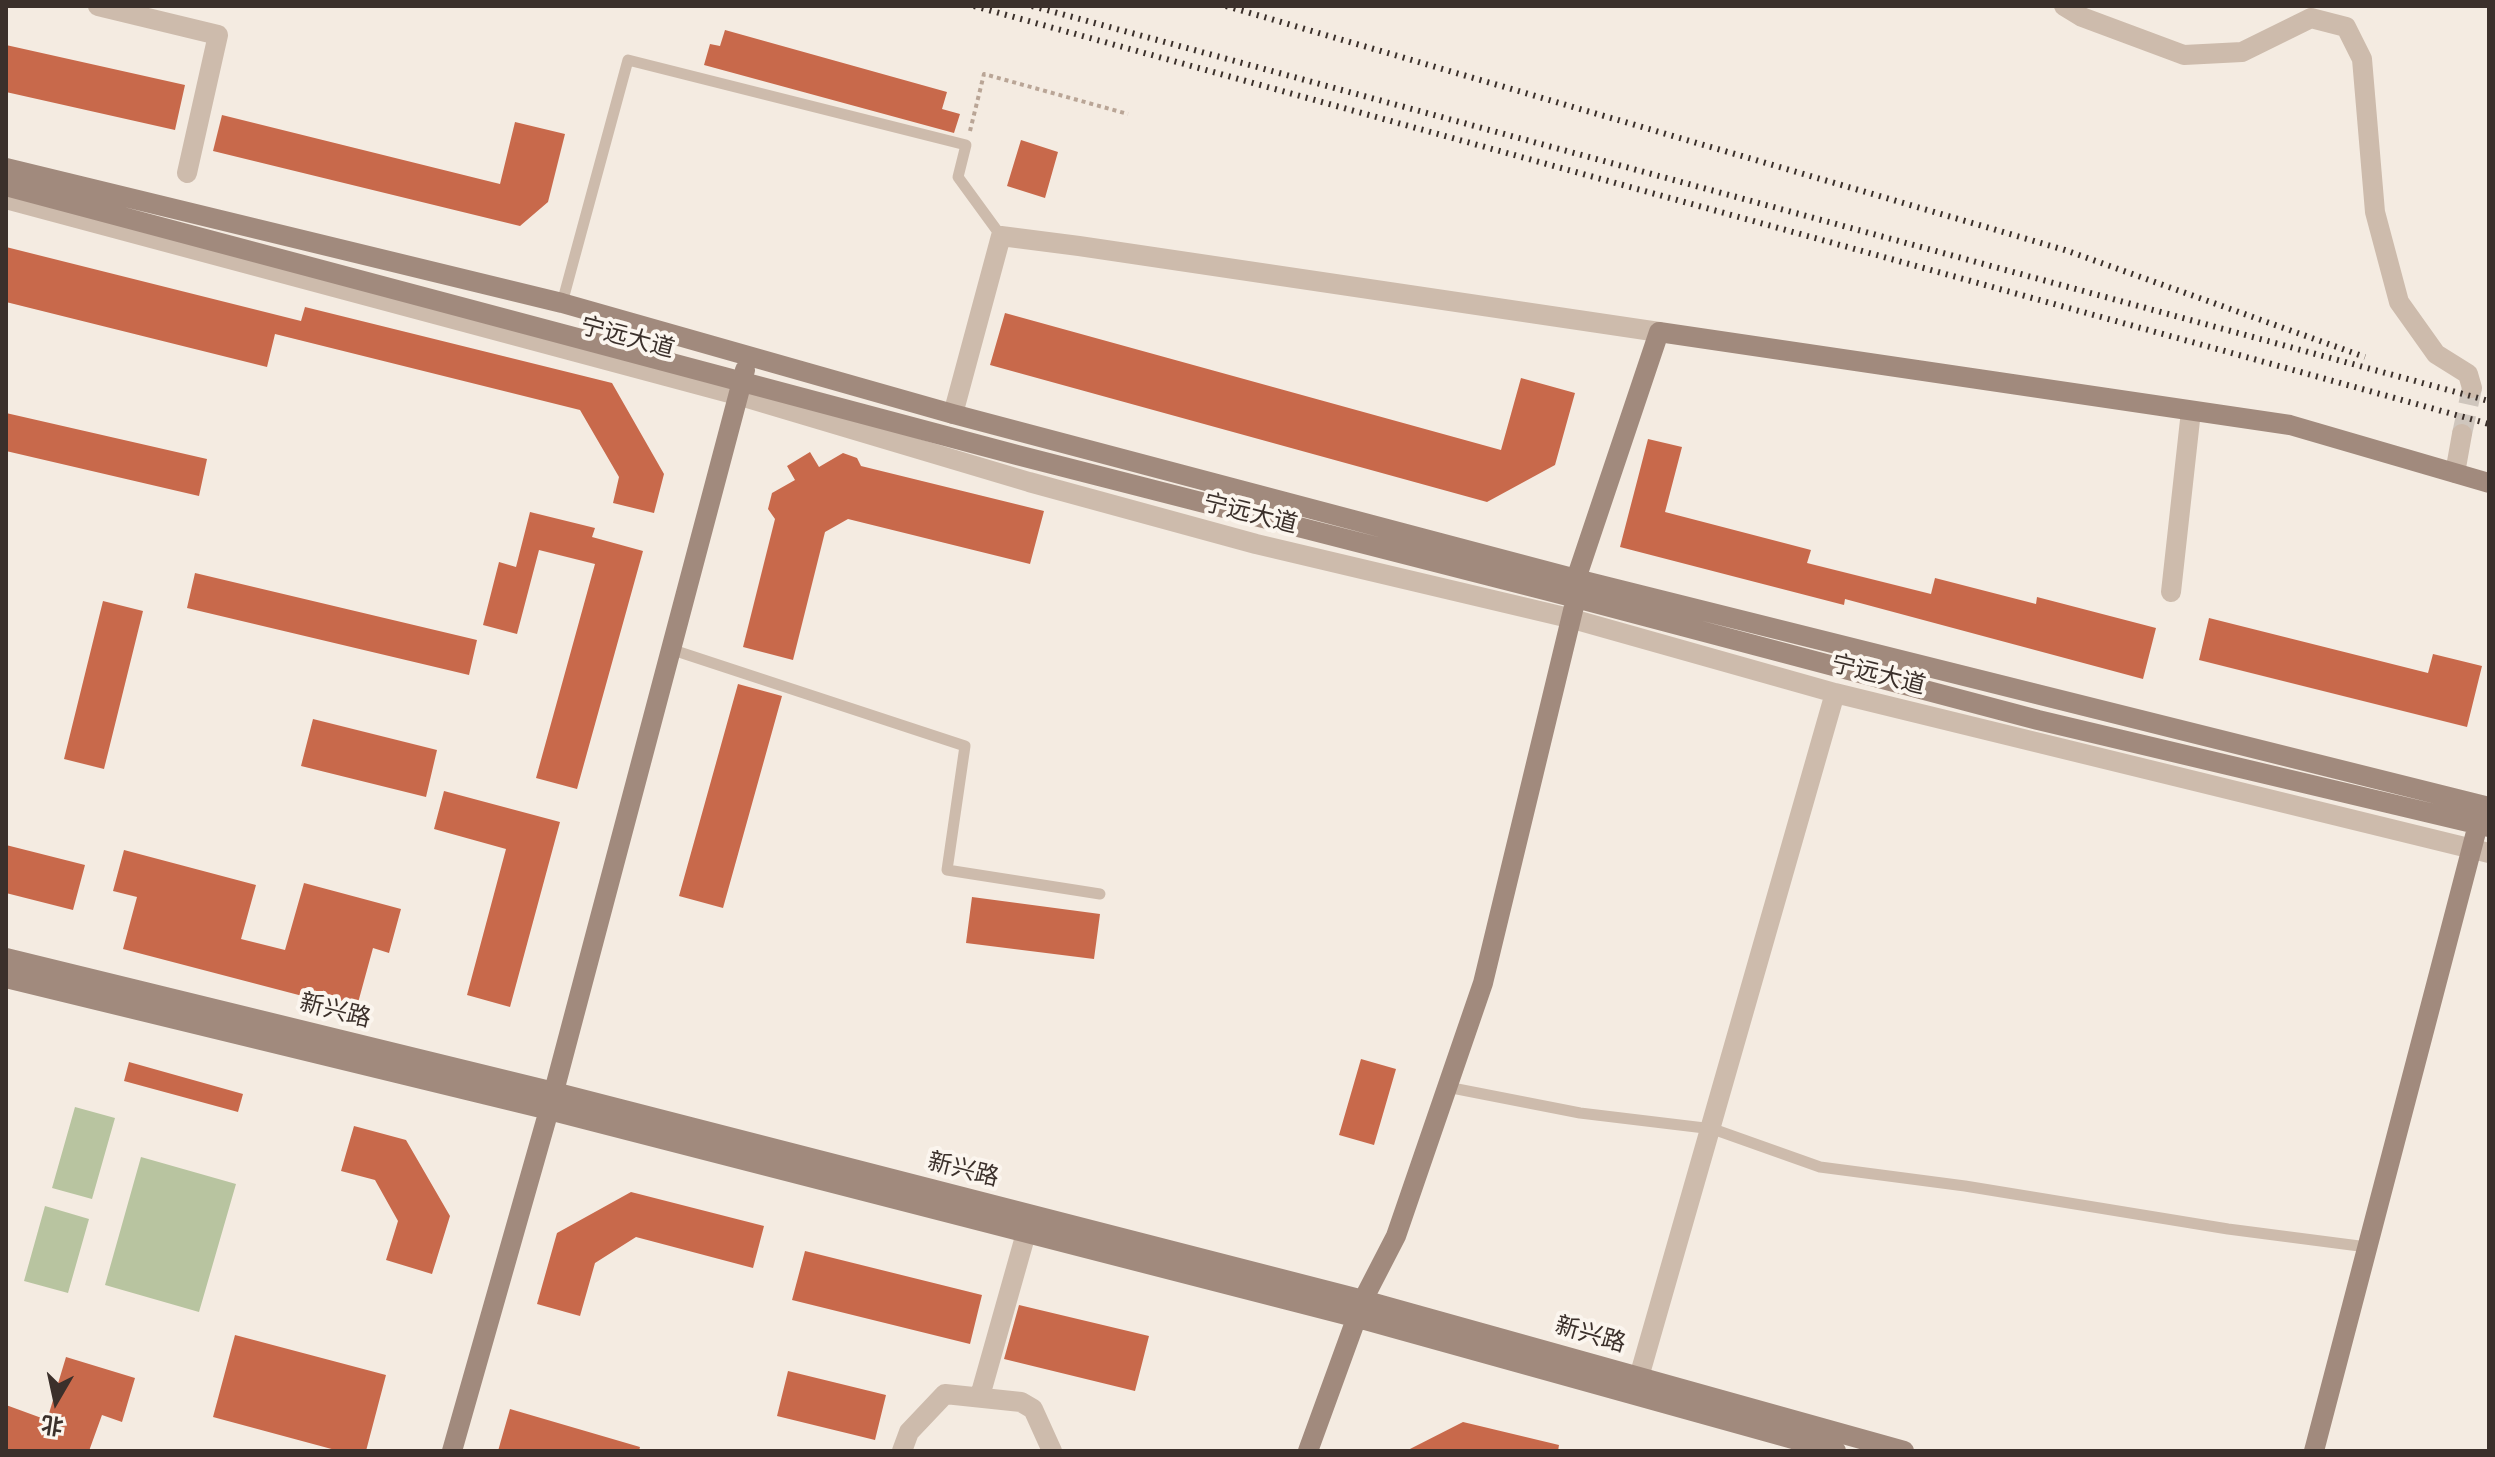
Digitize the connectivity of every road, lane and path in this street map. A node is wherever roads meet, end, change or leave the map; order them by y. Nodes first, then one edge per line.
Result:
1 (98, 6) edge
2 (2064, 6) edge
3 (1128, 114) dead end
4 (966, 145) junction
5 (6, 168) edge
6 (187, 173) dead end
7 (6, 186) edge
8 (6, 199) edge
9 (1001, 236) junction
10 (562, 303) junction
11 (1659, 332) junction
12 (749, 356) junction
13 (740, 388) junction
14 (2472, 388) dead end
15 (2191, 411) junction
16 (953, 414) junction
17 (2462, 434) tunnel mouth
18 (2455, 473) junction
19 (2489, 483) edge
20 (1576, 588) junction
21 (2171, 592) dead end
22 (1569, 618) junction
23 (670, 649) junction
24 (1835, 693) junction
25 (2485, 816) edge
26 (2480, 851) edge
27 (1100, 894) dead end
28 (6, 958) edge
29 (6, 978) edge
30 (1447, 1087) junction
31 (552, 1101) junction
32 (1713, 1129) junction
33 (1029, 1224) junction
34 (2367, 1247) junction
35 (1361, 1309) junction
36 (1639, 1377) junction
37 (980, 1396) junction
38 (452, 1451) edge
39 (902, 1451) edge
40 (1052, 1451) edge
41 (1308, 1451) edge
42 (1836, 1451) edge
43 (1904, 1451) edge
44 (2314, 1451) edge

1 - 6 street
2 - 14 street
3 - 4 path
4 - 9 lane
4 - 10 lane
5 - 10 main road, 宁远大道
7 - 13 main road, 宁远大道
8 - 13 street, 宁远大道
9 - 11 street
9 - 16 street
10 - 12 main road, 宁远大道
11 - 15 main road
11 - 20 main road
12 - 13 main road
12 - 16 main road, 宁远大道
13 - 20 main road, 宁远大道
13 - 22 street, 宁远大道
13 - 23 main road
15 - 18 main road
15 - 21 street
16 - 20 main road, 宁远大道
17 - 18 street
18 - 19 main road
20 - 22 main road
20 - 25 main road, 宁远大道
22 - 24 street, 宁远大道
22 - 30 main road
23 - 27 lane
23 - 31 main road
24 - 26 street, 宁远大道
24 - 32 street
25 - 26 main road
26 - 34 main road
28 - 31 main road, 新兴路
29 - 31 main road, 新兴路
30 - 32 lane
30 - 35 main road
31 - 33 main road, 新兴路
31 - 38 main road
32 - 34 lane
32 - 36 street
33 - 35 main road, 新兴路
33 - 37 street
34 - 44 main road
35 - 36 main road, 新兴路
35 - 41 main road
35 - 42 main road, 新兴路
36 - 43 main road, 新兴路
37 - 39 street
37 - 40 street

